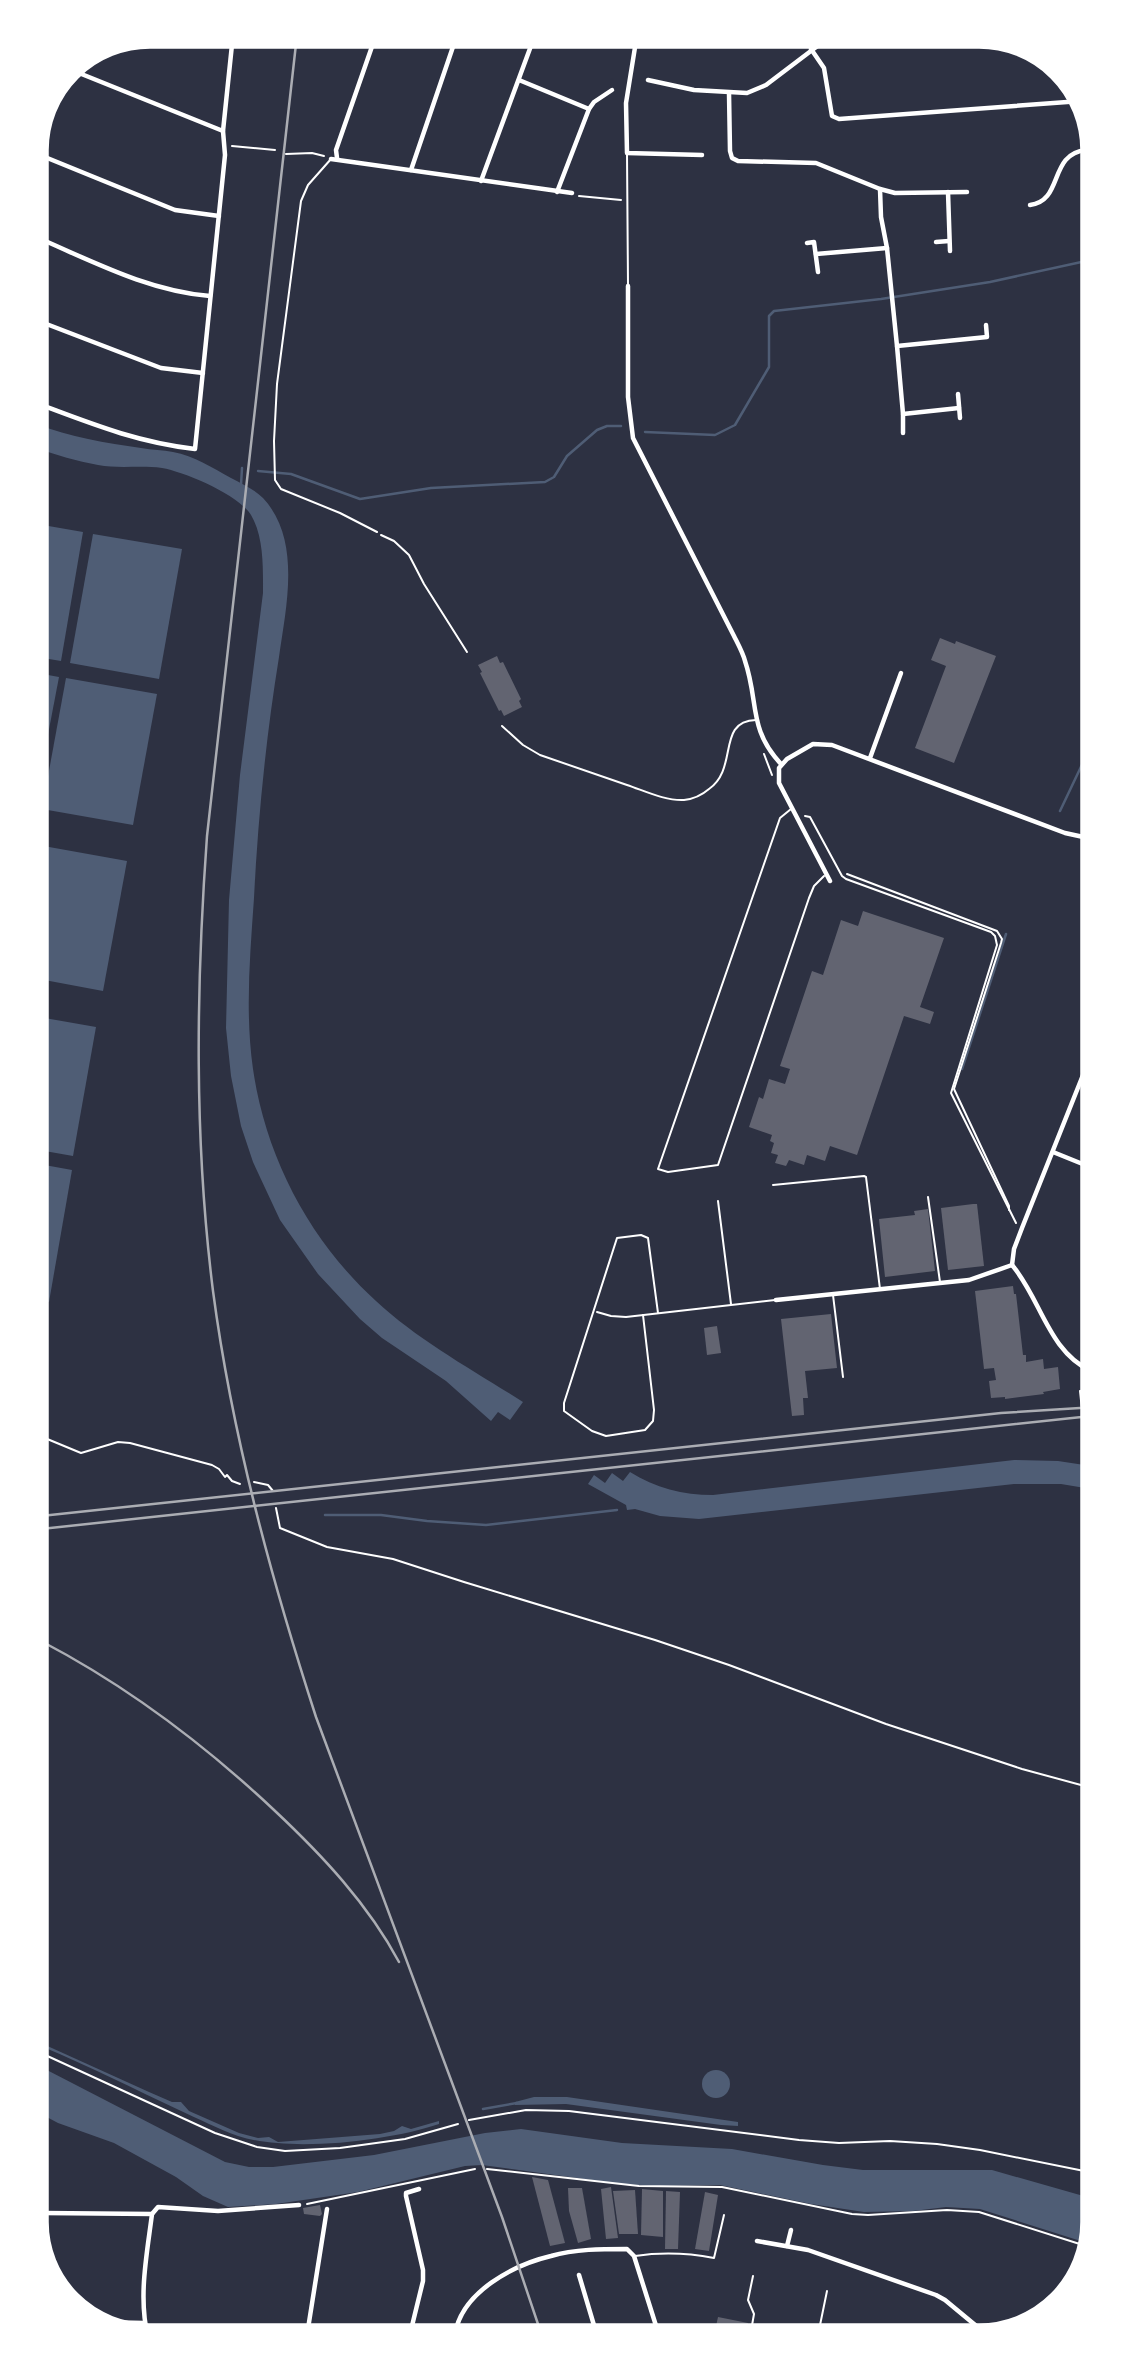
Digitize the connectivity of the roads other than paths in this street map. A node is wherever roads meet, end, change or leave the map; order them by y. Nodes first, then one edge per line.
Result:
1 (232, 47) edge
2 (372, 47) edge
3 (453, 47) edge
4 (531, 47) edge
5 (635, 47) edge
6 (811, 49) joint
7 (82, 74) edge
8 (519, 80) junction
9 (648, 80) dead end
10 (612, 90) dead end
11 (729, 93) junction
12 (1070, 103) edge
13 (589, 109) junction
14 (223, 131) junction
15 (1082, 150) edge
16 (627, 153) junction
17 (702, 155) dead end
18 (47, 158) edge
19 (334, 158) junction
20 (411, 170) junction
21 (481, 181) junction
22 (880, 189) junction
23 (557, 192) junction
24 (947, 192) junction
25 (967, 192) dead end
26 (572, 194) road end
27 (1030, 205) dead end
28 (219, 216) junction
29 (949, 241) junction
30 (47, 242) edge
31 (936, 242) dead end
32 (807, 243) dead end
33 (887, 248) junction
34 (950, 251) dead end
35 (816, 254) junction
36 (818, 272) dead end
37 (628, 286) joint
38 (210, 296) junction
39 (47, 324) edge
40 (986, 325) dead end
41 (897, 346) junction
42 (203, 373) junction
43 (958, 394) dead end
44 (47, 407) edge
45 (959, 408) junction
46 (903, 414) junction
47 (960, 418) dead end
48 (903, 433) dead end
49 (377, 532) road end
50 (901, 673) dead end
51 (756, 720) junction
52 (502, 726) dead end
53 (870, 758) junction
54 (781, 764) junction
55 (791, 809) junction
56 (1082, 836) edge
57 (825, 875) junction
58 (830, 881) dead end
59 (1082, 1078) edge
60 (1053, 1152) junction
61 (1082, 1164) edge
62 (773, 1185) dead end
63 (929, 1197) dead end
64 (718, 1200) dead end
65 (1012, 1265) junction
66 (940, 1283) junction
67 (880, 1290) junction
68 (833, 1294) junction
69 (776, 1300) joint
70 (731, 1305) junction
71 (595, 1311) junction
72 (658, 1313) junction
73 (643, 1315) junction
74 (1082, 1367) edge
75 (843, 1377) dead end
76 (419, 2189) dead end
77 (299, 2205) road end
78 (327, 2209) dead end
79 (47, 2213) edge
80 (152, 2214) junction
81 (724, 2215) dead end
82 (790, 2230) dead end
83 (757, 2241) dead end
84 (787, 2246) junction
85 (634, 2256) junction
86 (579, 2275) dead end
87 (753, 2276) dead end
88 (827, 2291) dead end
89 (130, 2323) edge
90 (144, 2323) joint
91 (309, 2325) edge
92 (412, 2325) edge
93 (458, 2325) edge
94 (594, 2325) edge
95 (656, 2325) edge
96 (752, 2325) edge
97 (820, 2325) edge
98 (975, 2325) edge

1 - 14 street
2 - 19 street
3 - 20 street
4 - 8 street
5 - 16 street
6 - 11 street
6 - 12 street
7 - 14 street
8 - 13 street
8 - 21 street
9 - 11 street
10 - 13 street
11 - 22 street
13 - 23 street
14 - 28 street
15 - 27 street
16 - 17 street
16 - 37 lane
18 - 28 street
19 - 20 street
19 - 49 lane
20 - 21 street
21 - 23 street
22 - 24 street
22 - 33 street
23 - 26 street
24 - 25 street
24 - 29 street
28 - 38 street
29 - 31 street
29 - 34 street
30 - 38 street
32 - 35 street
33 - 35 street
33 - 41 street
35 - 36 street
37 - 51 street
38 - 42 street
39 - 42 street
40 - 41 street
41 - 46 street
42 - 44 street
43 - 45 street
45 - 46 street
45 - 47 street
46 - 48 street
50 - 53 street
51 - 52 lane
51 - 54 street
53 - 54 street
53 - 56 street
54 - 55 street
55 - 57 street
55 - 57 lane
57 - 58 street
59 - 60 street
60 - 61 street
60 - 65 street
62 - 67 lane
63 - 66 lane
64 - 70 lane
65 - 66 street
65 - 74 street
66 - 67 street
67 - 68 street
68 - 69 street
68 - 75 lane
69 - 70 lane
70 - 72 lane
71 - 72 lane
71 - 73 lane
71 - 73 lane
72 - 73 lane
76 - 92 street
77 - 80 street
78 - 91 street
79 - 80 street
80 - 90 street
81 - 85 lane
82 - 84 street
83 - 84 street
84 - 98 street
85 - 93 street
85 - 95 street
86 - 94 street
87 - 96 lane
88 - 97 lane
89 - 90 street

